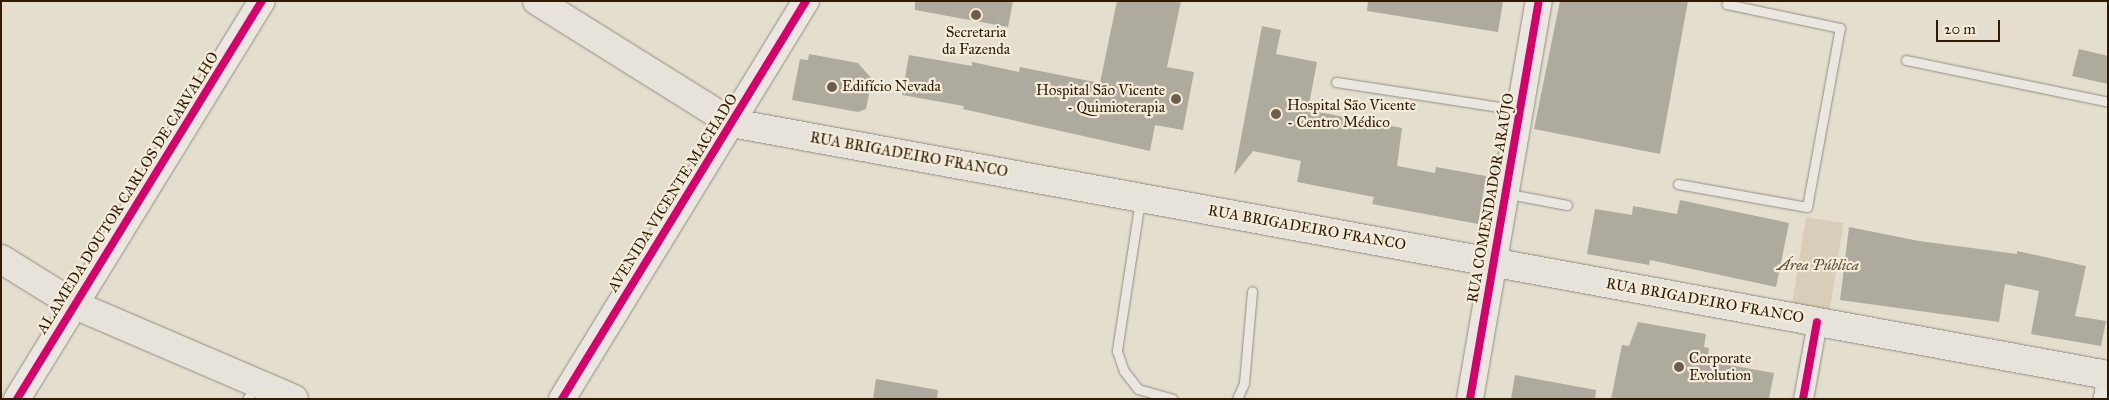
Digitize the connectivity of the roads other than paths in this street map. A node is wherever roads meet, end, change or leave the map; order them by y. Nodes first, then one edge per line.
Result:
1 (262, 1) edge
2 (537, 1) edge
3 (806, 1) edge
4 (1539, 1) edge
5 (1726, 4) dead end
6 (1906, 60) dead end
7 (1336, 82) dead end
8 (2108, 102) edge
9 (1520, 110) junction
10 (732, 123) junction
11 (1678, 184) dead end
12 (1506, 193) junction
13 (1140, 197) junction
14 (1567, 205) dead end
15 (1, 259) edge
16 (1494, 262) junction
17 (1252, 291) dead end
18 (75, 305) junction
19 (1817, 322) junction
20 (2108, 375) edge
21 (253, 391) edge
22 (2108, 392) edge
23 (17, 399) edge
24 (294, 399) edge
25 (562, 399) edge
26 (1173, 399) edge
27 (1237, 399) edge
28 (1470, 399) edge
29 (1803, 399) edge
30 (2106, 399) edge

1 - 18 street, ALAMEDA DOUTOR CARLOS DE CARVALHO
2 - 10 main road, RUA BRIGADEIRO FRANCO
3 - 10 street, AVENIDA VICENTE MACHADO
4 - 9 street, RUA COMENDADOR ARAÚJO
5 - 11 lane
6 - 8 lane
7 - 9 lane
9 - 12 street, RUA COMENDADOR ARAÚJO
10 - 13 main road, RUA BRIGADEIRO FRANCO
10 - 25 street, AVENIDA VICENTE MACHADO
12 - 14 lane
12 - 16 street, RUA COMENDADOR ARAÚJO
13 - 16 main road, RUA BRIGADEIRO FRANCO
13 - 26 lane
15 - 18 main road
16 - 19 main road, RUA BRIGADEIRO FRANCO
16 - 28 street, RUA COMENDADOR ARAÚJO
17 - 27 lane
18 - 21 main road
18 - 23 street, ALAMEDA DOUTOR CARLOS DE CARVALHO
19 - 20 main road, RUA BRIGADEIRO FRANCO
19 - 29 street
21 - 24 main road
22 - 30 street

